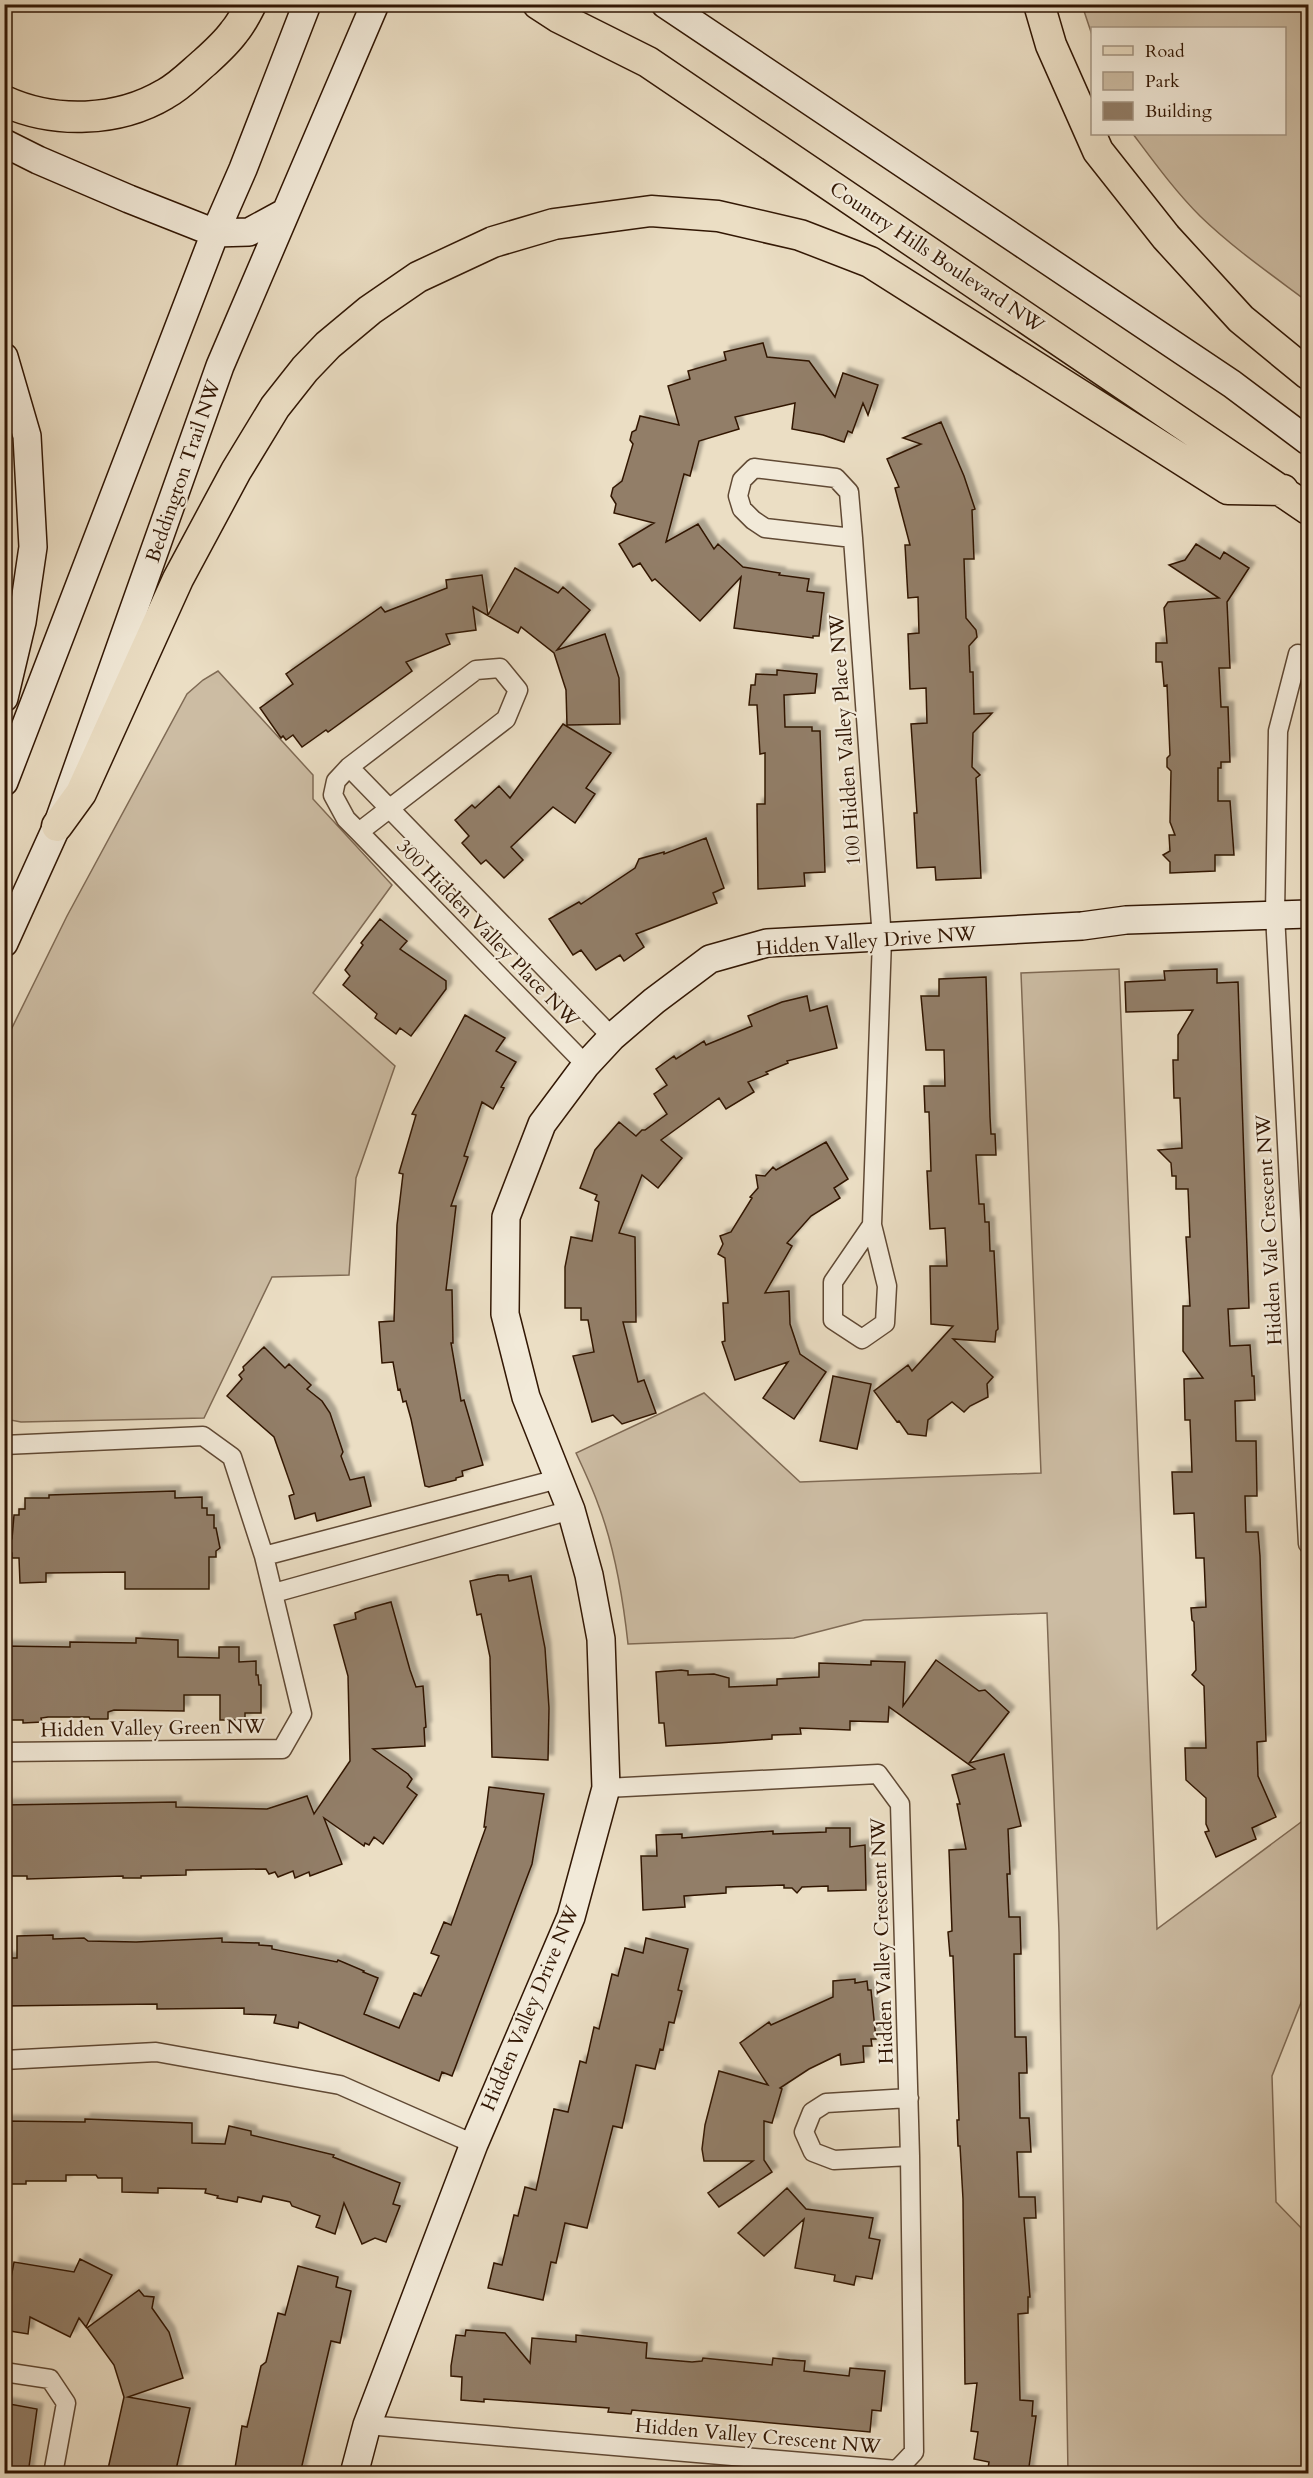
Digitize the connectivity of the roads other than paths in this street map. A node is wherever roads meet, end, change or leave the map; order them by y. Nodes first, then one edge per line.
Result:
1 (251, 4) edge
2 (307, 4) edge
3 (375, 4) edge
4 (538, 4) edge
5 (566, 4) edge
6 (665, 4) edge
7 (1040, 4) edge
8 (648, 62) junction
9 (4, 100) edge
10 (4, 143) edge
11 (284, 213) junction
12 (215, 233) junction
13 (4, 357) edge
14 (1308, 374) edge
15 (1308, 441) edge
16 (1283, 490) junction
17 (1308, 509) edge
18 (853, 538) junction
19 (1298, 654) dead end
20 (4, 698) edge
21 (350, 767) junction
22 (4, 782) edge
23 (388, 808) junction
24 (57, 826) junction
25 (358, 832) junction
26 (1275, 914) junction
27 (1308, 914) edge
28 (882, 939) junction
29 (4, 943) edge
30 (612, 1037) junction
31 (586, 1065) junction
32 (872, 1225) junction
33 (4, 1445) edge
34 (558, 1479) junction
35 (1307, 1501) edge
36 (571, 1510) junction
37 (1308, 1544) edge
38 (264, 1556) junction
39 (274, 1593) junction
40 (4, 1752) edge
41 (606, 1788) junction
42 (4, 2060) edge
43 (909, 2098) junction
44 (474, 2144) junction
45 (910, 2156) junction
46 (4, 2372) edge
47 (367, 2425) junction
48 (53, 2474) edge
49 (354, 2474) edge

1 - 9 main road
2 - 12 main road
3 - 11 main road, Beddington Trail NW
4 - 8 main road
5 - 8 main road, Country Hills Boulevard NW
6 - 15 main road
7 - 14 main road
8 - 16 main road, Country Hills Boulevard NW
10 - 12 main road
11 - 12 main road
11 - 24 main road, Beddington Trail NW
12 - 22 main road
13 - 20 main road
16 - 17 main road, Country Hills Boulevard NW
16 - 24 main road
18 - 18 street, 100 Hidden Valley Place NW
18 - 28 street, 100 Hidden Valley Place NW
19 - 26 street, Hidden Vale Crescent NW
21 - 23 street, 300 Hidden Valley Place NW
21 - 23 street, 300 Hidden Valley Place NW
21 - 25 street, 300 Hidden Valley Place NW
23 - 25 street, 300 Hidden Valley Place NW
23 - 30 street, 300 Hidden Valley Place NW
24 - 29 main road, Beddington Trail NW
25 - 31 street, 300 Hidden Valley Place NW
26 - 27 main road, Hidden Valley Drive NW
26 - 28 main road, Hidden Valley Drive NW
26 - 35 street, Hidden Vale Crescent NW
28 - 30 main road, Hidden Valley Drive NW
28 - 32 street, 100 Hidden Valley Place NW
30 - 31 main road, Hidden Valley Drive NW
31 - 34 main road, Hidden Valley Drive NW
32 - 32 street, 100 Hidden Valley Place NW
33 - 38 street, Hidden Valley Green NW
34 - 36 main road, Hidden Valley Drive NW
34 - 38 street
35 - 37 street, Hidden Vale Crescent NW
36 - 39 street
36 - 41 main road, Hidden Valley Drive NW
38 - 39 street, Hidden Valley Green NW
39 - 40 street, Hidden Valley Green NW
41 - 43 street, Hidden Valley Crescent NW
41 - 44 main road, Hidden Valley Drive NW
42 - 44 street
43 - 45 street, Hidden Valley Crescent NW
43 - 45 street
44 - 47 main road, Hidden Valley Drive NW
45 - 47 street, Hidden Valley Crescent NW
46 - 48 street
47 - 49 main road, Hidden Valley Drive NW

